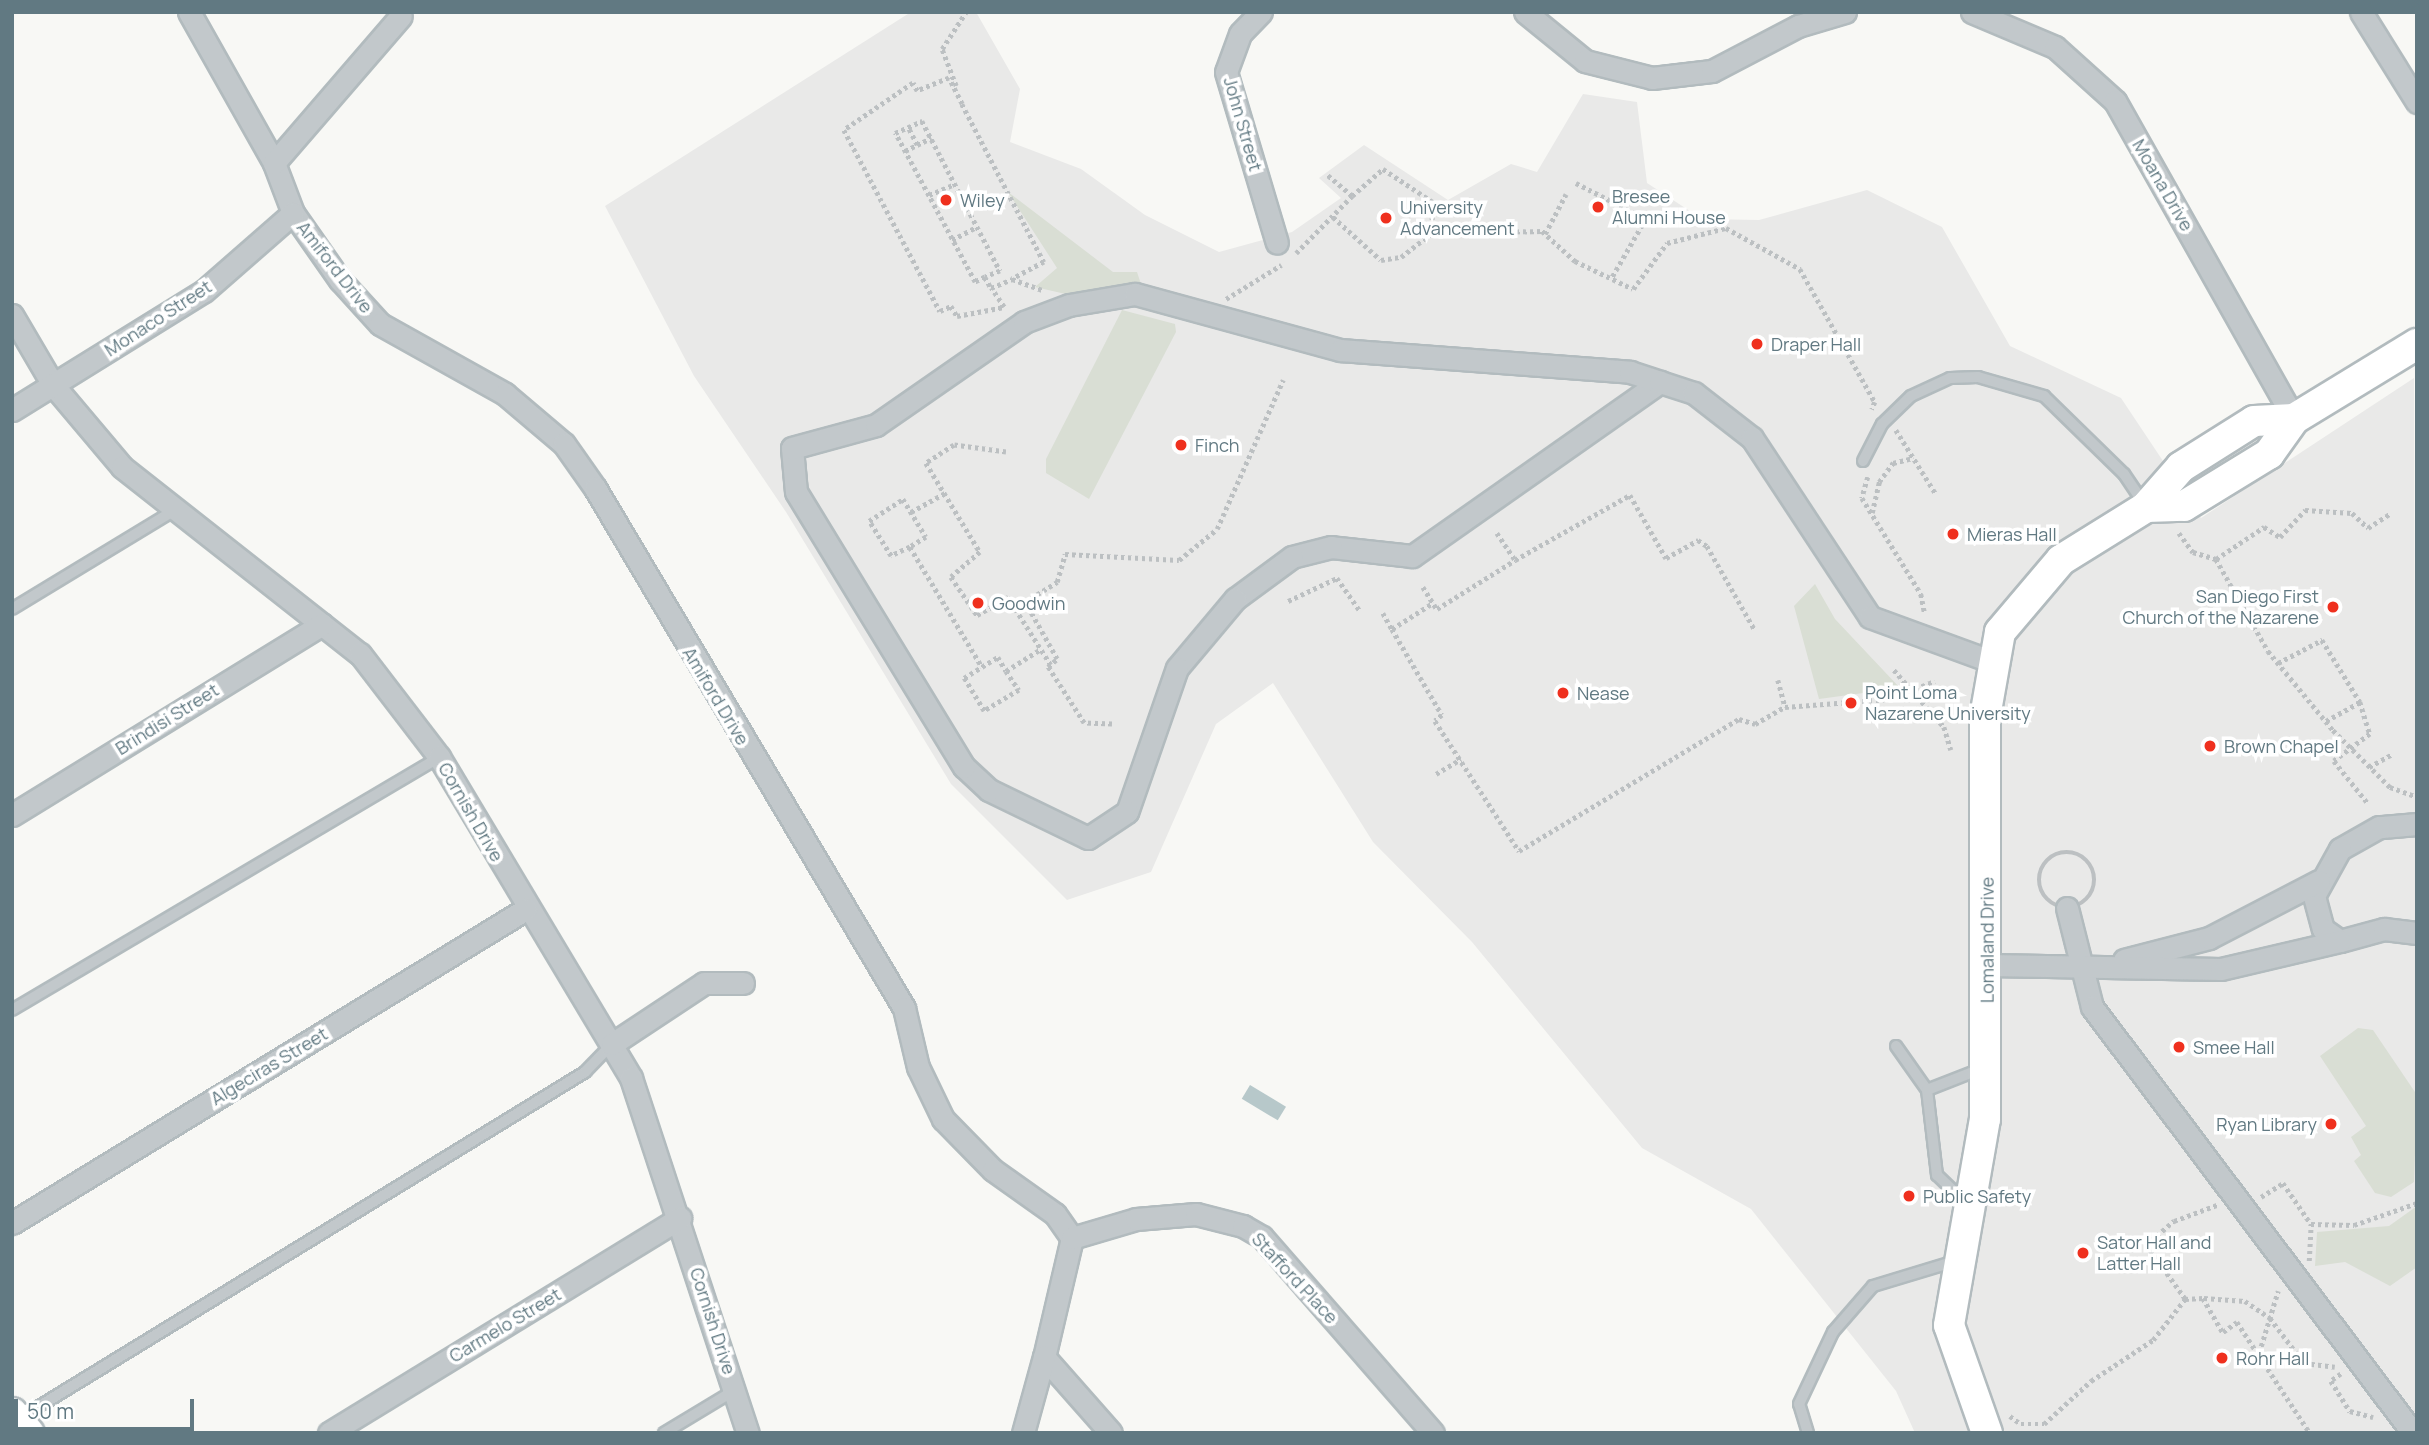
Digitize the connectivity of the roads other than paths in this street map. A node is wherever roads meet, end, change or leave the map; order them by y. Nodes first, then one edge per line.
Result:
1 (189, 12) edge
2 (1525, 12) edge
3 (1845, 12) edge
4 (1972, 12) edge
5 (2361, 12) edge
6 (401, 16) dead end
7 (1252, 16) edge
8 (2417, 102) edge
9 (274, 163) junction
10 (293, 213) junction
11 (1277, 243) dead end
12 (12, 315) edge
13 (2417, 344) edge
14 (1660, 382) junction
15 (53, 385) junction
16 (12, 410) edge
17 (2294, 419) junction
18 (1862, 465) road end
19 (2146, 507) junction
20 (175, 510) junction
21 (12, 609) edge
22 (322, 624) junction
23 (1993, 662) junction
24 (439, 757) junction
25 (12, 815) edge
26 (2417, 824) edge
27 (2319, 881) junction
28 (2067, 908) road end
29 (526, 909) junction
30 (2417, 933) edge
31 (2340, 941) junction
32 (2109, 964) junction
33 (1988, 965) junction
34 (2082, 965) junction
35 (743, 983) dead end
36 (12, 1010) edge
37 (612, 1044) junction
38 (1896, 1045) dead end
39 (1986, 1068) junction
40 (1927, 1090) junction
41 (1970, 1207) junction
42 (680, 1218) junction
43 (12, 1223) edge
44 (1072, 1238) junction
45 (1956, 1261) junction
46 (1044, 1357) junction
47 (735, 1390) junction
48 (1980, 1421) edge
49 (20, 1422) edge
50 (329, 1433) edge
51 (664, 1433) edge
52 (748, 1433) edge
53 (1023, 1433) edge
54 (1111, 1433) edge
55 (1433, 1433) edge
56 (1808, 1433) edge
57 (2413, 1433) edge

1 - 9 street, Amiford Drive
2 - 3 street
4 - 17 street, Moana Drive
5 - 8 street
6 - 9 street
7 - 11 street, John Street
9 - 10 street, Amiford Drive
10 - 15 street, Monaco Street
10 - 44 street, Amiford Drive
12 - 15 street, Cornish Drive
13 - 17 street, Lomaland Drive
14 - 14 street
14 - 23 street
15 - 16 street, Monaco Street
15 - 20 street, Cornish Drive
17 - 19 street, Lomaland Drive
18 - 19 lane
19 - 23 street, Lomaland Drive
20 - 21 lane
20 - 22 street, Cornish Drive
22 - 24 street, Cornish Drive
22 - 25 street, Brindisi Street
23 - 33 street, Lomaland Drive
24 - 29 street, Cornish Drive
24 - 36 lane
26 - 27 street
27 - 31 street
27 - 32 street
28 - 34 street
29 - 37 street, Cornish Drive
29 - 43 street, Algeciras Street
30 - 31 street
31 - 32 street
32 - 34 street
33 - 34 street
33 - 39 street, Lomaland Drive
34 - 57 street
35 - 37 street
37 - 42 street, Cornish Drive
37 - 49 lane
38 - 40 lane
39 - 40 lane
39 - 41 street, Lomaland Drive
40 - 41 lane
41 - 45 street, Lomaland Drive
42 - 47 street, Cornish Drive
42 - 50 street, Carmelo Street
44 - 46 street
44 - 55 street, Stafford Place
45 - 48 street, Lomaland Drive
45 - 56 lane
46 - 53 street
46 - 54 street
47 - 51 lane
47 - 52 street, Cornish Drive

